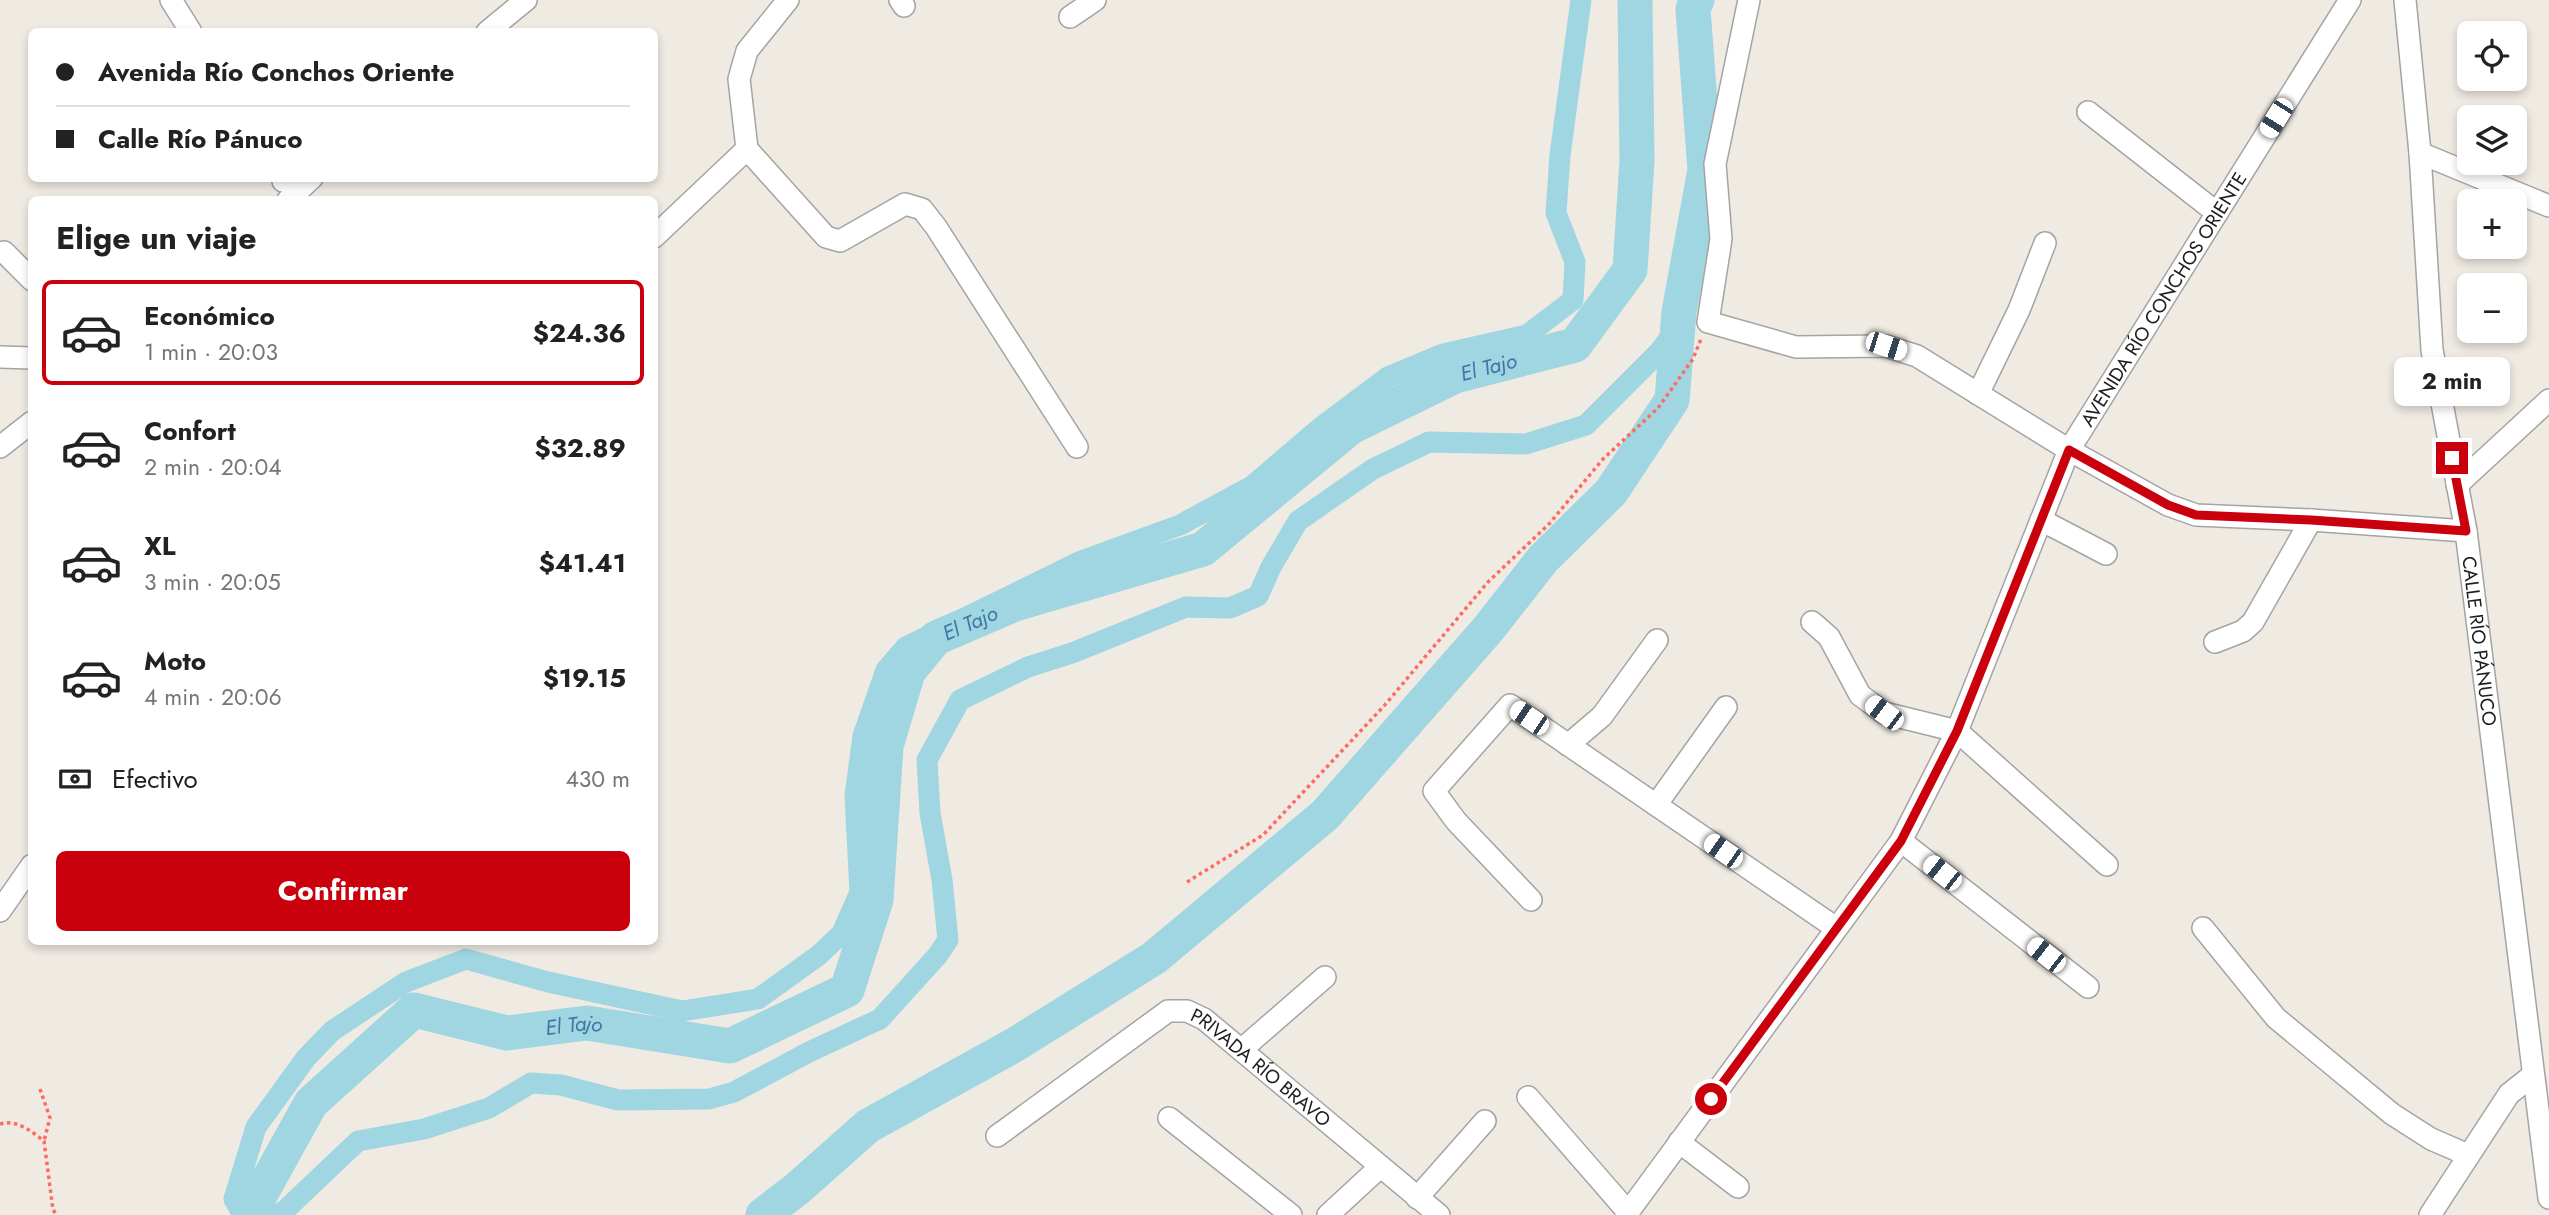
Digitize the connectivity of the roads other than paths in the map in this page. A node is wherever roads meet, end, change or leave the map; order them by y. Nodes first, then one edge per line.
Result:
1 (172, 0) edge
2 (526, 0) edge
3 (788, 0) edge
4 (1095, 0) edge
5 (1749, 0) edge
6 (2350, 0) edge
7 (2405, 0) edge
8 (1070, 17) dead end
9 (189, 28) edge
10 (492, 28) edge
11 (2088, 112) dead end
12 (747, 149) junction
13 (2420, 153) junction
14 (2549, 206) edge
15 (2217, 213) junction
16 (658, 233) edge
17 (2045, 243) dead end
18 (4, 252) dead end
19 (28, 276) edge
20 (0, 357) edge
21 (28, 358) edge
22 (1978, 394) junction
23 (2549, 400) edge
24 (28, 425) edge
25 (0, 447) edge
26 (1077, 447) dead end
27 (2069, 450) junction
28 (2457, 485) junction
29 (2041, 520) junction
30 (2311, 520) junction
31 (2466, 531) junction
32 (2106, 554) dead end
33 (1812, 622) dead end
34 (1657, 640) dead end
35 (2215, 642) dead end
36 (1727, 707) dead end
37 (1957, 731) junction
38 (1568, 745) junction
39 (1656, 804) junction
40 (1901, 841) junction
41 (2107, 865) dead end
42 (28, 871) edge
43 (1531, 900) dead end
44 (0, 911) edge
45 (1836, 928) junction
46 (2203, 929) dead end
47 (1325, 977) dead end
48 (2088, 987) dead end
49 (1241, 1050) junction
50 (2533, 1075) junction
51 (1528, 1097) dead end
52 (2543, 1104) edge
53 (1169, 1118) dead end
54 (1485, 1121) dead end
55 (997, 1136) dead end
56 (1679, 1142) junction
57 (2468, 1155) junction
58 (1380, 1167) junction
59 (1738, 1187) dead end
60 (1418, 1198) junction
61 (2549, 1198) edge
62 (1627, 1213) edge
63 (1291, 1215) edge
64 (1328, 1215) edge
65 (1439, 1215) edge
66 (2430, 1215) edge

1 - 9 street
2 - 10 street
3 - 12 street
4 - 8 street
5 - 22 street
6 - 15 street, AVENIDA RÍO CONCHOS ORIENTE
7 - 13 street, CALLE RÍO PÁNUCO
11 - 15 street
12 - 16 street
12 - 26 street
13 - 14 street
13 - 28 street, CALLE RÍO PÁNUCO
15 - 27 street, AVENIDA RÍO CONCHOS ORIENTE
17 - 22 street
18 - 19 street
20 - 21 street
22 - 27 street
23 - 28 street
24 - 25 street
27 - 29 street, AVENIDA RÍO CONCHOS ORIENTE
27 - 30 street
28 - 31 street, CALLE RÍO PÁNUCO
29 - 32 street
29 - 37 street, AVENIDA RÍO CONCHOS ORIENTE
30 - 31 street
30 - 35 street
31 - 50 street, CALLE RÍO PÁNUCO
33 - 37 street
34 - 38 street
36 - 39 street
37 - 40 street, AVENIDA RÍO CONCHOS ORIENTE
37 - 41 street
38 - 39 street
38 - 43 street
39 - 45 street
40 - 45 street, AVENIDA RÍO CONCHOS ORIENTE
40 - 48 street
42 - 44 street
45 - 56 street, AVENIDA RÍO CONCHOS ORIENTE
46 - 57 street
47 - 49 street
49 - 55 street, PRIVADA RÍO BRAVO
49 - 58 street, PRIVADA RÍO BRAVO
50 - 52 street, CALLE RÍO PÁNUCO
50 - 57 street
51 - 62 street
52 - 61 street, CALLE RÍO PÁNUCO
53 - 63 street
54 - 60 street
56 - 59 street
56 - 62 street, AVENIDA RÍO CONCHOS ORIENTE
57 - 66 street
58 - 60 street, PRIVADA RÍO BRAVO
58 - 64 street
60 - 65 street, PRIVADA RÍO BRAVO

